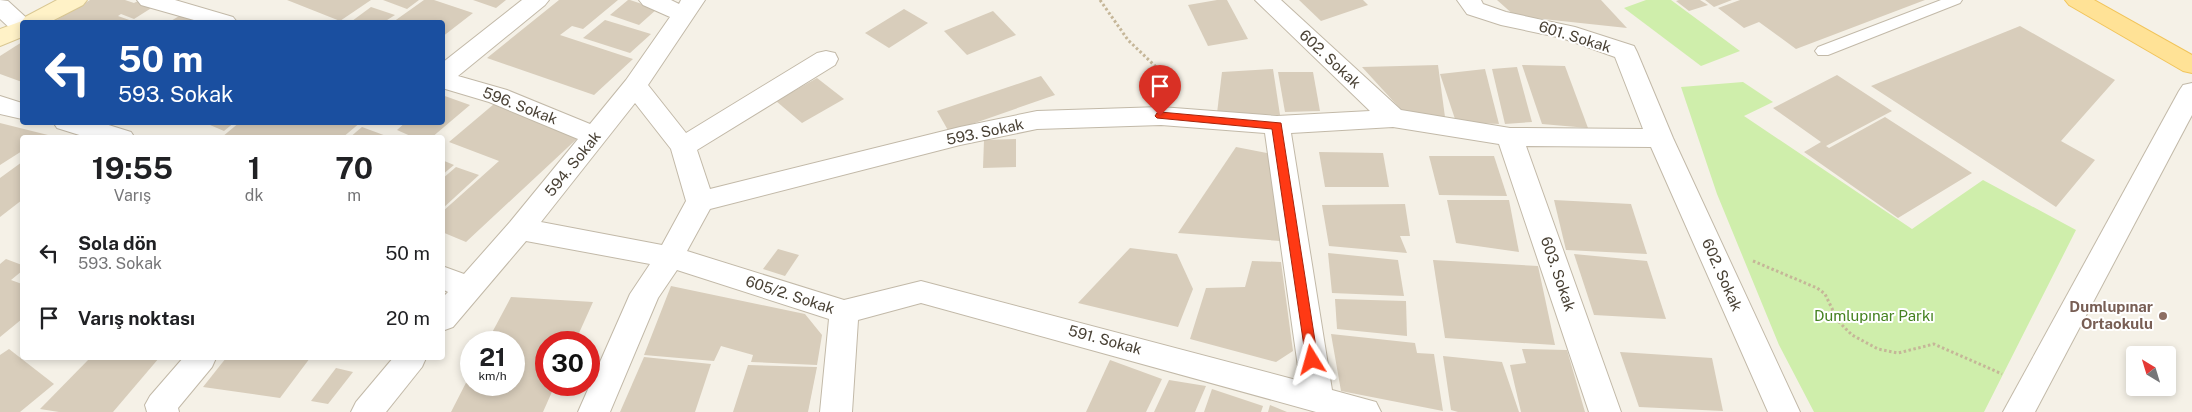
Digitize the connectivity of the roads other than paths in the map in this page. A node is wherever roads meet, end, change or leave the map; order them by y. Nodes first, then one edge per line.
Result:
1 (76, 0) edge
2 (149, 0) edge
3 (537, 0) edge
4 (651, 0) edge
5 (1267, 0) edge
6 (1469, 0) edge
7 (1955, 0) edge
8 (2077, 0) edge
9 (0, 6) edge
10 (688, 7) edge
11 (38, 20) edge
12 (218, 20) edge
13 (20, 26) edge
14 (20, 29) edge
15 (0, 38) edge
16 (1823, 51) dead end
17 (826, 59) dead end
18 (2192, 65) edge
19 (445, 74) edge
20 (445, 81) edge
21 (635, 86) junction
22 (2192, 91) edge
23 (0, 105) edge
24 (20, 110) edge
25 (1393, 118) junction
26 (76, 125) edge
27 (1277, 125) junction
28 (112, 135) edge
29 (596, 136) junction
30 (1510, 137) junction
31 (1660, 138) junction
32 (683, 147) junction
33 (700, 201) junction
34 (520, 229) junction
35 (670, 257) junction
36 (445, 277) edge
37 (468, 288) junction
38 (844, 312) junction
39 (445, 315) edge
40 (198, 360) edge
41 (409, 360) edge
42 (1318, 399) junction
43 (163, 412) edge
44 (367, 412) edge
45 (594, 412) edge
46 (836, 412) edge
47 (1365, 412) edge
48 (1605, 412) edge
49 (1784, 412) edge
50 (2019, 412) edge

1 - 11 street
2 - 12 street
3 - 19 street
4 - 10 street
5 - 25 street, 602. Sokak
6 - 31 street, 601. Sokak
7 - 16 lane
8 - 18 main road
9 - 13 street
10 - 21 street, 594. Sokak
14 - 15 street
17 - 32 street
20 - 29 street, 596. Sokak
21 - 29 street, 594. Sokak
21 - 32 street
22 - 50 street
23 - 24 street
25 - 27 street, 593. Sokak
25 - 30 street, 593. Sokak
26 - 28 street
27 - 33 street, 593. Sokak
27 - 42 street
29 - 34 street, 594. Sokak
30 - 31 street, 593. Sokak
30 - 48 street, 603. Sokak
31 - 49 street, 602. Sokak
32 - 33 street
33 - 35 street
34 - 35 street, 605/2. Sokak
34 - 37 street, 594. Sokak
35 - 38 street, 605/2. Sokak
35 - 45 street
36 - 37 street
37 - 39 street, 594. Sokak
38 - 42 street, 591. Sokak
38 - 46 street, 605/2. Sokak
40 - 43 street
41 - 44 street
42 - 47 street, 591. Sokak

